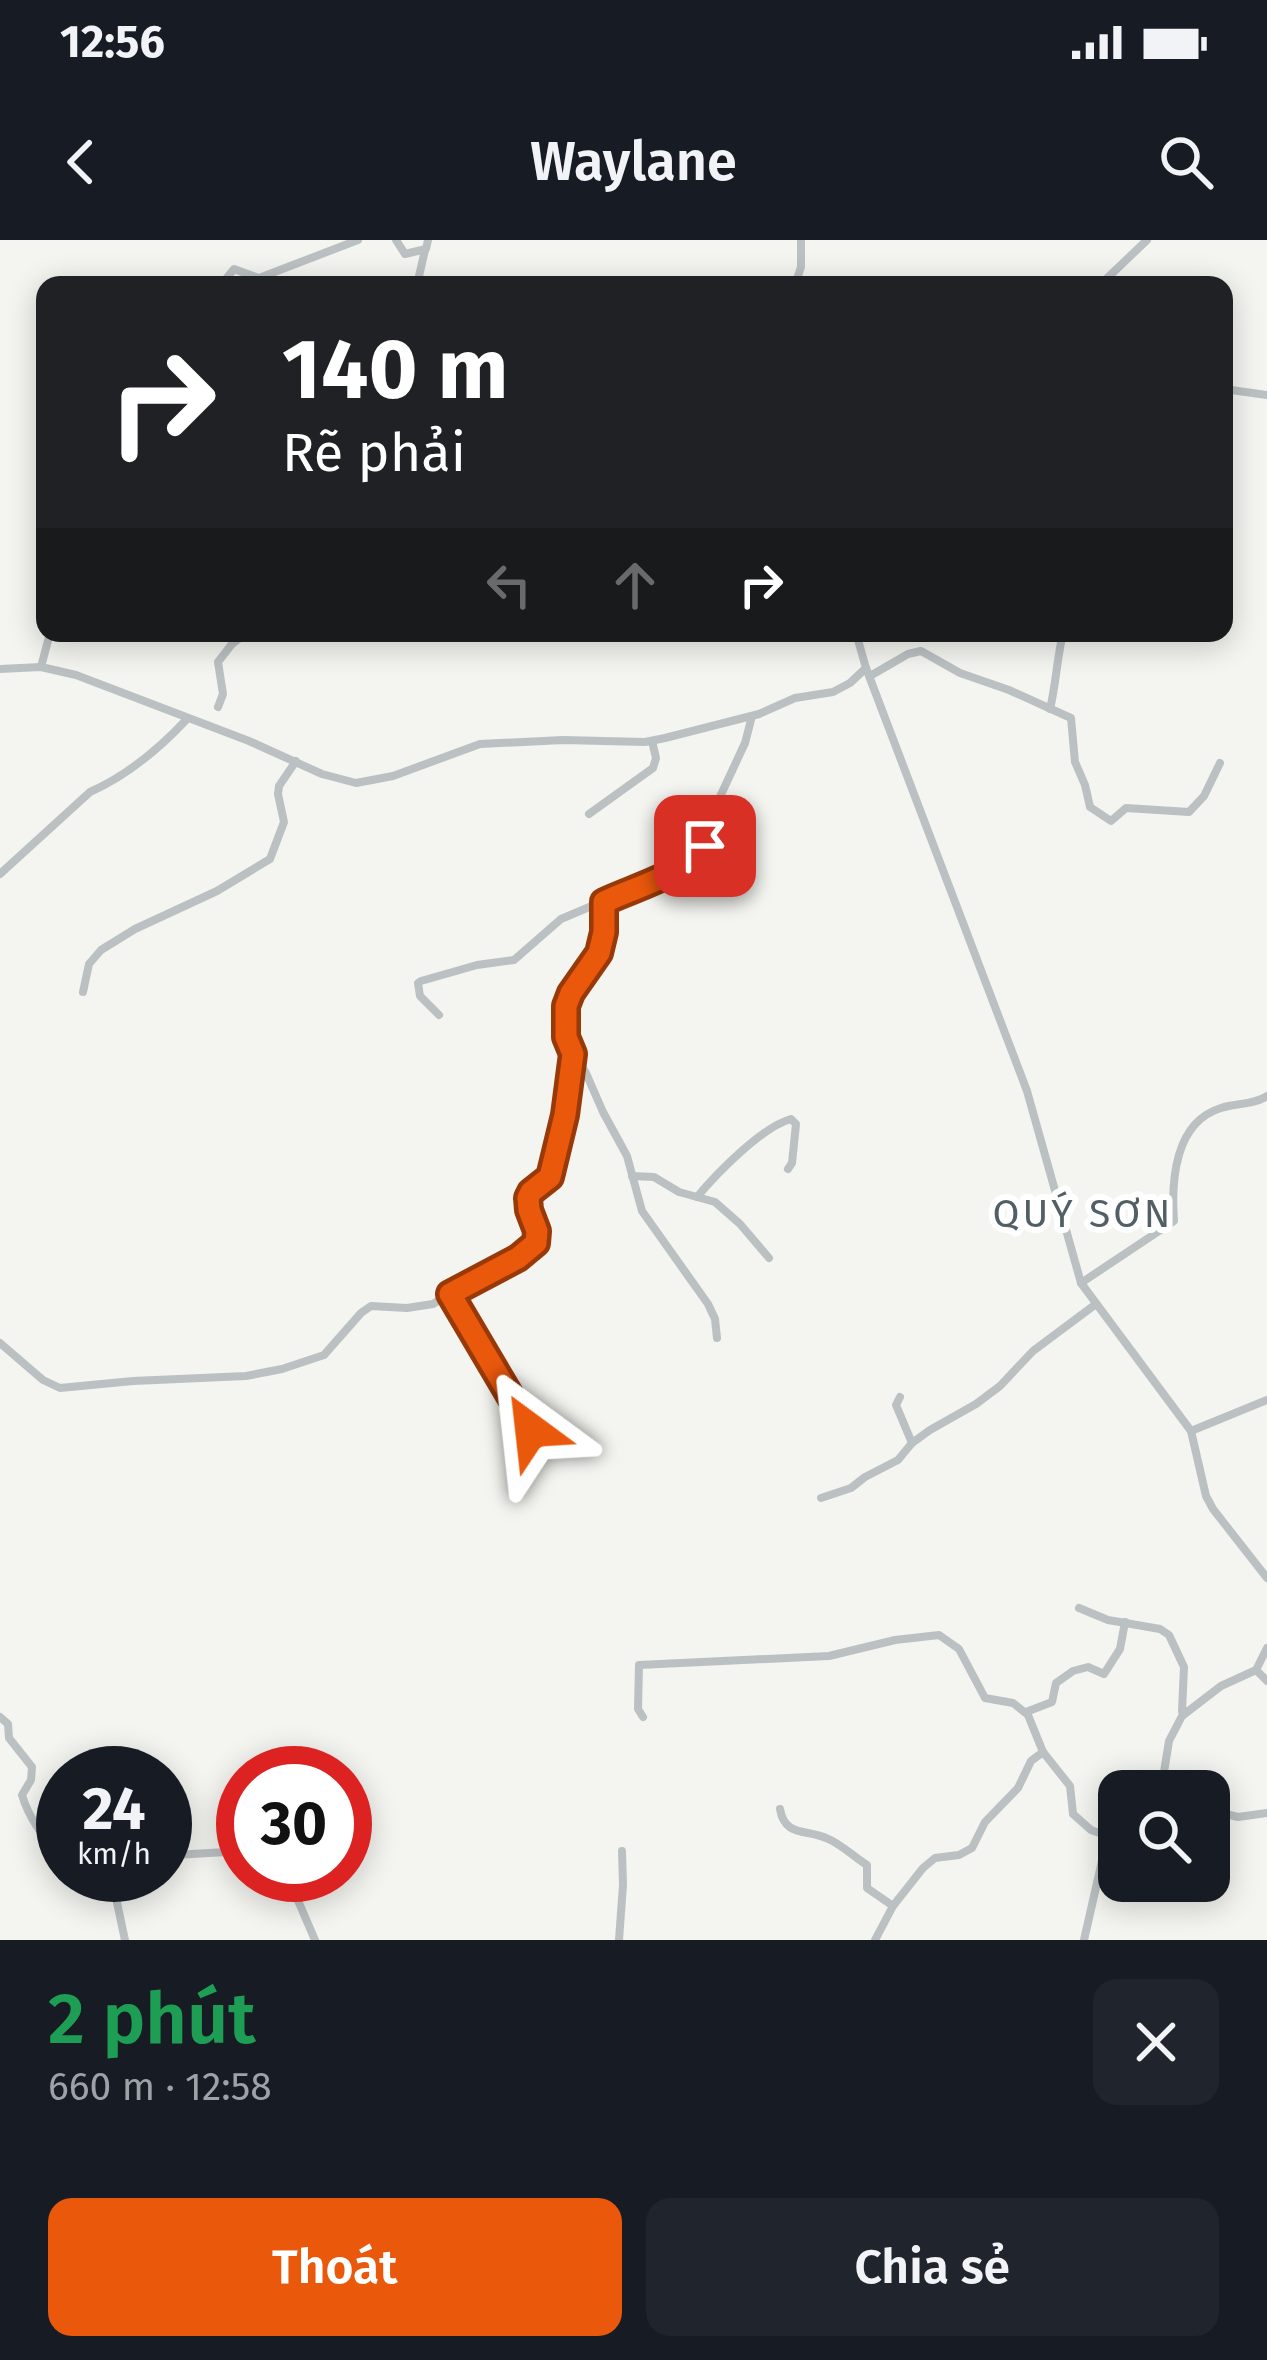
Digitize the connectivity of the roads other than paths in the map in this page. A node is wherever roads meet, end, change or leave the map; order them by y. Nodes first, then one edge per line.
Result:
1 (358, 240) edge
2 (396, 240) edge
3 (801, 240) edge
4 (1147, 240) edge
5 (427, 244) edge
6 (264, 276) edge
7 (419, 276) edge
8 (798, 276) edge
9 (1109, 276) edge
10 (1233, 390) edge
11 (1267, 395) edge
12 (47, 642) edge
13 (235, 642) edge
14 (859, 642) edge
15 (1061, 642) edge
16 (40, 667) junction
17 (0, 669) edge
18 (868, 672) junction
19 (218, 707) dead end
20 (1051, 709) junction
21 (752, 716) junction
22 (187, 719) junction
23 (652, 741) junction
24 (296, 761) junction
25 (1220, 763) dead end
26 (589, 814) dead end
27 (0, 874) edge
28 (604, 902) junction
29 (83, 992) dead end
30 (439, 1015) dead end
31 (573, 1054) junction
32 (1267, 1096) edge
33 (788, 1169) dead end
34 (632, 1176) junction
35 (697, 1197) junction
36 (769, 1258) dead end
37 (1081, 1283) junction
38 (450, 1294) junction
39 (1096, 1304) junction
40 (717, 1338) dead end
41 (0, 1343) edge
42 (900, 1397) dead end
43 (1267, 1400) edge
44 (531, 1430) dead end
45 (1191, 1431) junction
46 (912, 1443) junction
47 (821, 1498) dead end
48 (1267, 1577) edge
49 (1078, 1608) dead end
50 (1125, 1622) junction
51 (1267, 1648) edge
52 (1256, 1670) junction
53 (1267, 1681) edge
54 (1026, 1712) junction
55 (1188, 1712) junction
56 (0, 1717) edge
57 (643, 1717) dead end
58 (1043, 1752) junction
59 (1165, 1770) edge
60 (780, 1809) dead end
61 (1267, 1813) edge
62 (1230, 1815) edge
63 (36, 1823) edge
64 (1098, 1832) edge
65 (622, 1851) dead end
66 (1098, 1879) edge
67 (116, 1902) edge
68 (299, 1902) edge
69 (893, 1906) junction
70 (124, 1940) edge
71 (315, 1940) edge
72 (619, 1940) edge
73 (875, 1940) edge
74 (1084, 1940) edge

1 - 6 street
2 - 5 street
3 - 8 street
4 - 9 street
5 - 7 street
10 - 11 street
12 - 16 street
13 - 19 street
14 - 18 street
15 - 20 street
16 - 17 street
16 - 22 street
18 - 20 street
18 - 21 street
18 - 37 street
20 - 25 street
21 - 23 street
21 - 28 street
22 - 24 street
22 - 27 street
23 - 24 street
23 - 26 street
24 - 29 street
28 - 30 street
28 - 31 street
31 - 34 street
31 - 38 street
32 - 37 street
33 - 35 street
34 - 35 street
34 - 40 street
35 - 36 street
37 - 39 street
38 - 41 street
38 - 44 street
39 - 45 street
39 - 46 street
42 - 46 street
43 - 45 street
45 - 48 street
46 - 47 street
49 - 50 street
50 - 54 street
50 - 55 street
51 - 52 street
52 - 53 street
52 - 55 street
54 - 57 street
54 - 58 street
55 - 59 street
56 - 63 street
58 - 64 street
58 - 69 street
60 - 69 street
61 - 62 street
65 - 72 street
66 - 74 street
67 - 70 street
68 - 71 street
69 - 73 street

